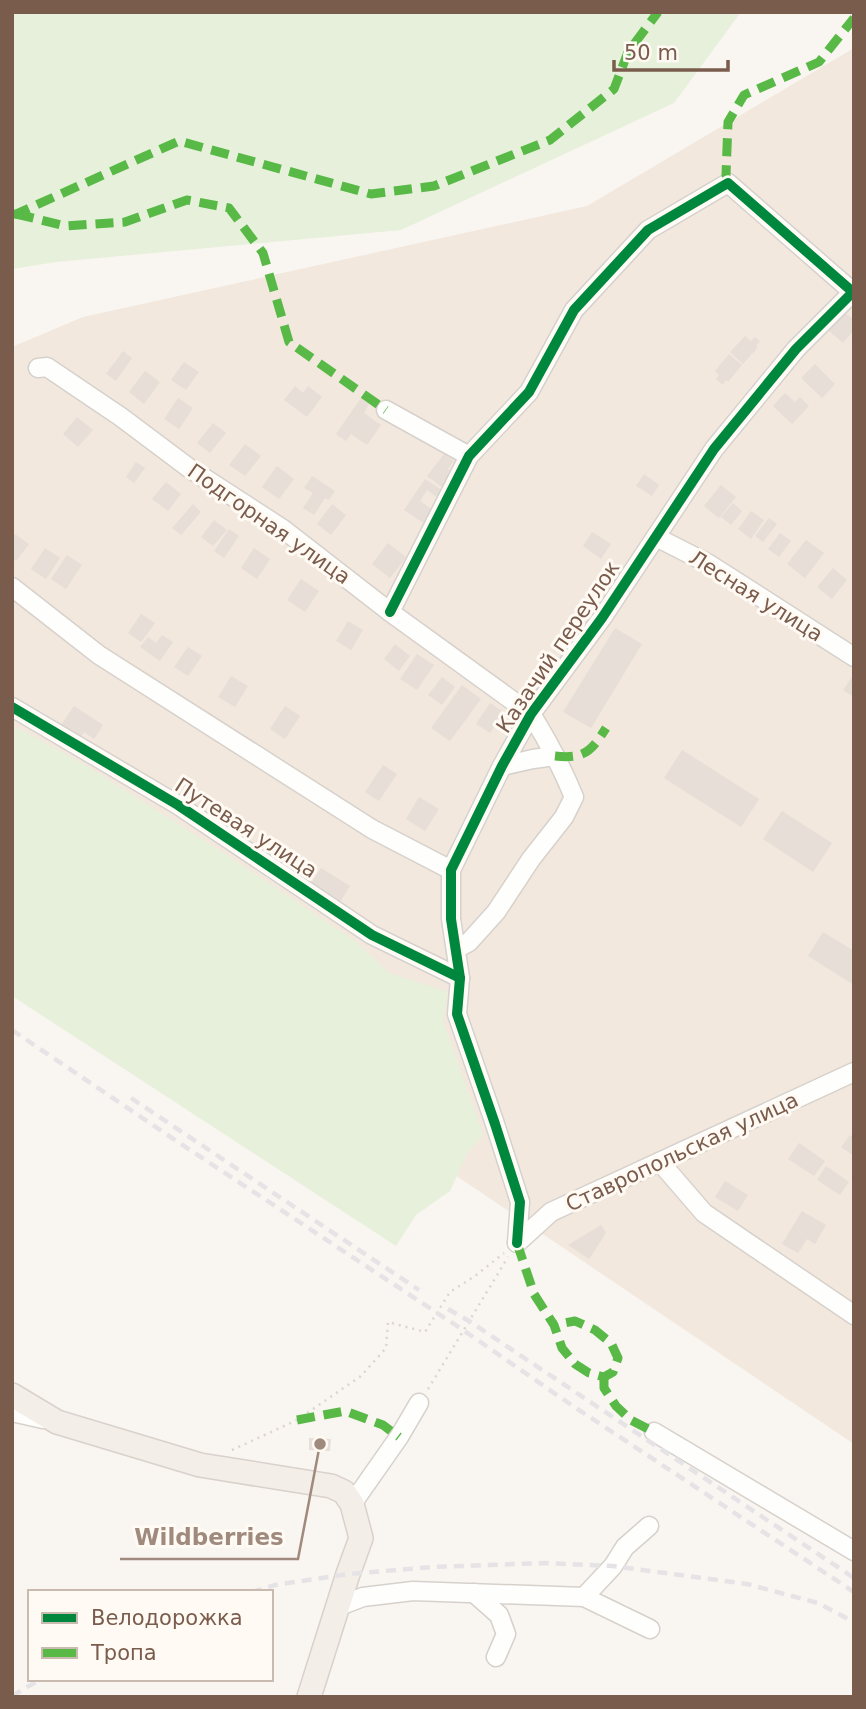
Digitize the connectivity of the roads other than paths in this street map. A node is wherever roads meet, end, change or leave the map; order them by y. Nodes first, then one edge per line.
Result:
1 (853, 292) edge
2 (38, 368) dead end
3 (386, 410) dead end
4 (469, 456) junction
5 (656, 537) junction
6 (12, 587) edge
7 (390, 612) junction
8 (854, 657) edge
9 (12, 707) edge
10 (531, 714) junction
11 (555, 756) junction
12 (502, 766) junction
13 (451, 870) junction
14 (456, 949) junction
15 (460, 978) junction
16 (854, 1072) edge
17 (660, 1162) junction
18 (517, 1243) joint
19 (854, 1315) edge
20 (12, 1395) edge
21 (419, 1404) road end
22 (12, 1412) edge
23 (57, 1422) junction
24 (654, 1432) dead end
25 (352, 1504) junction
26 (649, 1527) dead end
27 (854, 1551) edge
28 (474, 1593) junction
29 (584, 1597) junction
30 (337, 1607) junction
31 (650, 1629) dead end
32 (496, 1657) dead end
33 (309, 1697) edge

1 - 4 street
1 - 5 street, Казачий переулок
2 - 7 street, Подгорная улица
3 - 4 street
4 - 7 street
5 - 8 street, Лесная улица
5 - 10 street, Казачий переулок
6 - 13 street
7 - 10 street, Подгорная улица
9 - 15 street, Путевая улица
10 - 11 street
10 - 12 street, Казачий переулок
11 - 12 street
11 - 14 street
12 - 13 street, Казачий переулок
13 - 14 street, Казачий переулок
14 - 15 street, Казачий переулок
15 - 18 street, Казачий переулок
16 - 17 street, Ставропольская улица
17 - 18 street, Ставропольская улица
17 - 19 street
20 - 23 main road
21 - 25 street
22 - 23 street
23 - 25 main road
24 - 27 street
25 - 30 main road
26 - 29 street
28 - 29 street
28 - 30 street
28 - 32 street
29 - 31 street
30 - 33 main road

